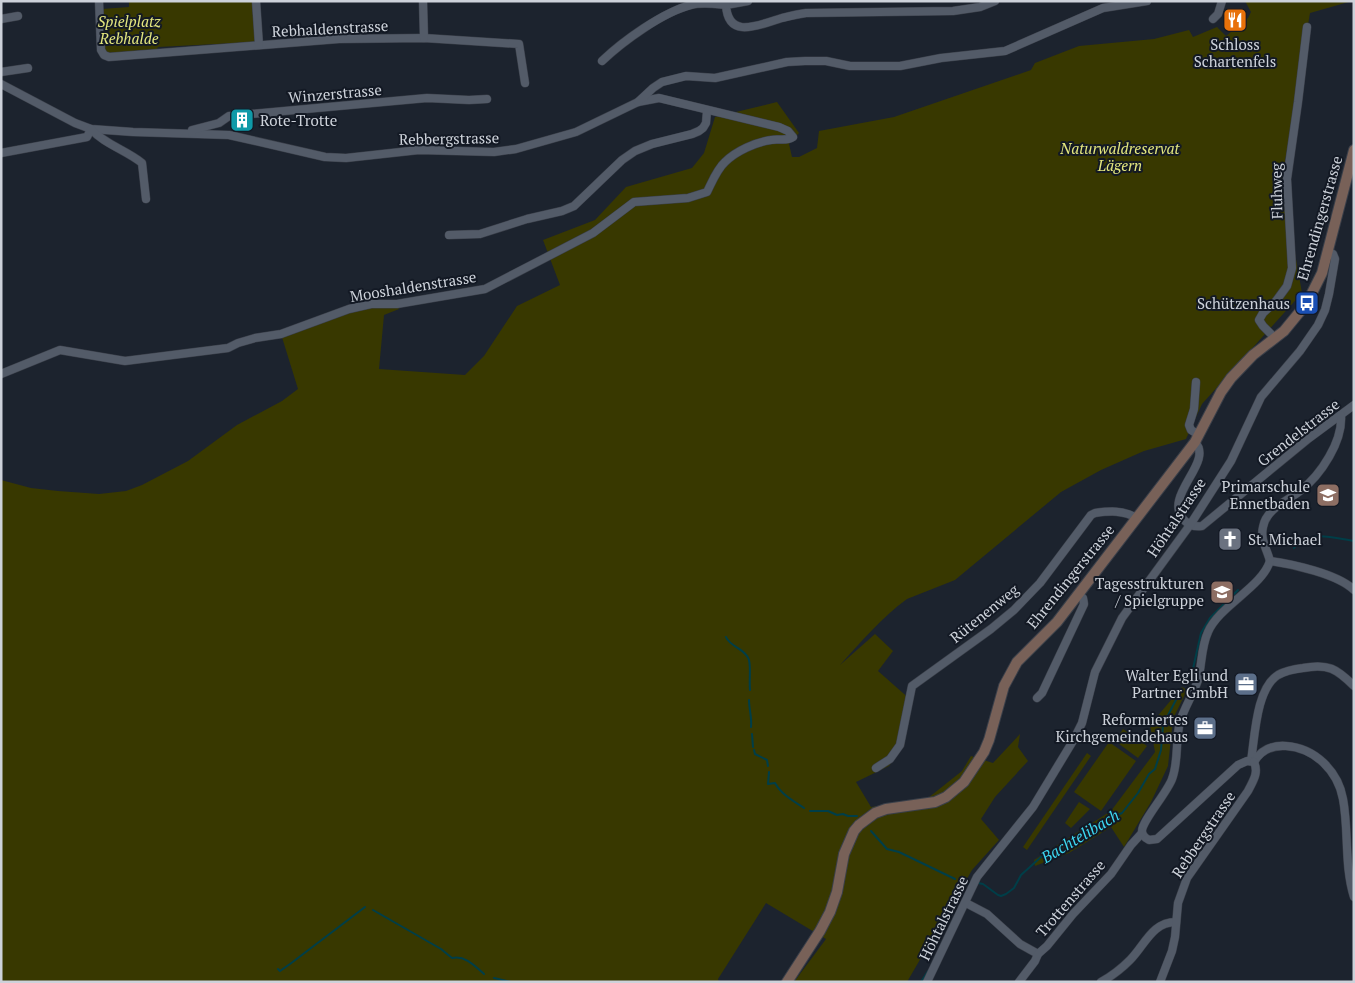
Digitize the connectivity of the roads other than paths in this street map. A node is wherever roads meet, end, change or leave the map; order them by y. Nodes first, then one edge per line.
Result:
1 (99, 1) edge
2 (256, 1) edge
3 (423, 1) edge
4 (748, 1) edge
5 (995, 1) edge
6 (1147, 1) edge
7 (1222, 1) edge
8 (726, 5) junction
9 (18, 16) dead end
10 (1, 18) edge
11 (1213, 19) dead end
12 (1307, 27) dead end
13 (424, 38) junction
14 (259, 45) junction
15 (602, 61) dead end
16 (28, 68) dead end
17 (1, 72) edge
18 (525, 83) dead end
19 (1, 84) edge
20 (487, 99) dead end
21 (638, 102) junction
22 (707, 111) junction
23 (92, 129) junction
24 (192, 133) junction
25 (793, 137) joint
26 (1354, 150) edge
27 (1, 153) edge
28 (146, 199) dead end
29 (449, 235) dead end
30 (1328, 252) junction
31 (1276, 338) junction
32 (1, 374) edge
33 (1196, 382) dead end
34 (1354, 405) edge
35 (1341, 415) junction
36 (1197, 438) junction
37 (1137, 518) junction
38 (1190, 525) junction
39 (1270, 561) junction
40 (1354, 590) edge
41 (1078, 594) junction
42 (1354, 686) edge
43 (1037, 698) dead end
44 (1252, 761) junction
45 (876, 768) dead end
46 (1142, 833) junction
47 (1354, 897) edge
48 (966, 903) junction
49 (1176, 922) junction
50 (1038, 954) junction
51 (786, 982) edge
52 (927, 982) edge
53 (1019, 982) edge
54 (1101, 982) edge
55 (1160, 982) edge

1 - 14 street, Rebhaldenstrasse
2 - 14 street
3 - 13 street
4 - 8 street
5 - 8 street
6 - 21 street
7 - 11 street
8 - 15 street
9 - 10 street
12 - 31 street, Fluhweg
13 - 14 street, Rebhaldenstrasse
13 - 18 street, Rebhaldenstrasse
16 - 17 street
19 - 23 street, Rebbergstrasse
20 - 24 street, Winzerstrasse
21 - 22 street, Rebbergstrasse
21 - 24 street, Rebbergstrasse
22 - 25 street, Rebbergstrasse
22 - 29 street
23 - 24 street, Rebbergstrasse
23 - 27 street
23 - 28 street, Rebbergstrasse
25 - 32 street, Mooshaldenstrasse
26 - 30 main road, Ehrendingerstrasse
30 - 31 main road, Ehrendingerstrasse
30 - 38 street, Höhtalstrasse
31 - 36 main road, Ehrendingerstrasse
33 - 36 street
34 - 35 street, Grendelstrasse
35 - 38 street, Grendelstrasse
35 - 39 street
36 - 37 main road, Ehrendingerstrasse
36 - 38 street
37 - 41 main road, Ehrendingerstrasse
37 - 45 street, Rütenenweg
38 - 48 street, Höhtalstrasse
39 - 40 street
39 - 46 street, Trottenstrasse
41 - 43 street
41 - 51 main road, Ehrendingerstrasse
42 - 44 street, Rebbergstrasse
44 - 46 street
44 - 47 street
44 - 49 street, Rebbergstrasse
46 - 50 street, Trottenstrasse
48 - 50 street
48 - 52 street, Höhtalstrasse
49 - 54 street
49 - 55 street, Rebbergstrasse
50 - 53 street, Trottenstrasse

